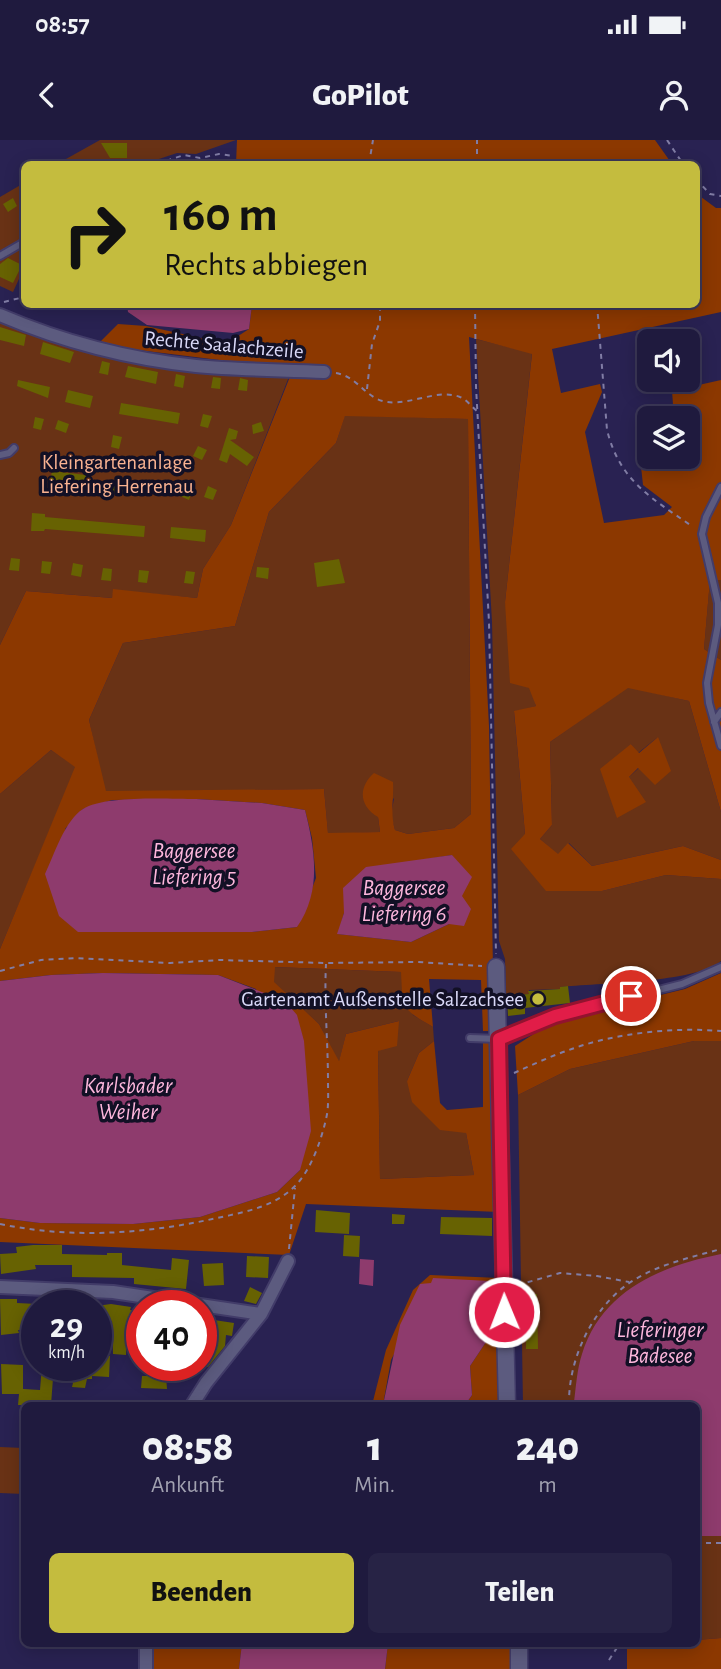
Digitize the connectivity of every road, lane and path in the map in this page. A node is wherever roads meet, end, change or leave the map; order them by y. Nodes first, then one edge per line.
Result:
1 (373, 140) edge
2 (477, 140) edge
3 (667, 140) edge
4 (233, 156) dead end
5 (165, 161) edge
6 (370, 161) edge
7 (477, 161) edge
8 (681, 161) edge
9 (700, 184) edge
10 (721, 196) edge
11 (21, 244) edge
12 (0, 256) edge
13 (21, 297) edge
14 (0, 303) edge
15 (380, 308) edge
16 (475, 308) edge
17 (597, 308) edge
18 (0, 315) edge
19 (324, 372) dead end
20 (340, 374) dead end
21 (366, 390) junction
22 (477, 411) junction
23 (14, 448) dead end
24 (0, 455) edge
25 (721, 487) edge
26 (702, 534) junction
27 (719, 624) edge
28 (721, 712) edge
29 (714, 722) junction
30 (721, 746) edge
31 (326, 963) junction
32 (496, 967) junction
33 (721, 967) edge
34 (0, 971) edge
35 (721, 1031) edge
36 (470, 1038) dead end
37 (499, 1039) junction
38 (500, 1079) junction
39 (295, 1186) junction
40 (0, 1224) edge
41 (721, 1249) edge
42 (288, 1261) joint
43 (630, 1283) junction
44 (0, 1287) edge
45 (503, 1290) junction
46 (261, 1314) junction
47 (194, 1402) edge
48 (507, 1402) edge
49 (569, 1402) edge
50 (700, 1543) edge
51 (721, 1543) edge
52 (146, 1647) edge
53 (519, 1647) edge
54 (617, 1647) edge
55 (609, 1660) dead end
56 (146, 1669) edge
57 (519, 1669) edge

1 - 6 path
2 - 7 path
3 - 8 path
4 - 5 path
9 - 10 path
11 - 12 lane
13 - 14 path
15 - 21 path
16 - 22 path
17 - 26 path
18 - 19 street, Rechte Saalachzeile
20 - 21 path
21 - 22 path
22 - 32 path
23 - 24 lane
25 - 26 lane
26 - 27 lane
27 - 29 lane
28 - 29 lane
29 - 30 lane
31 - 32 path
31 - 34 path
31 - 39 path
32 - 37 street
33 - 37 lane
35 - 38 path
36 - 37 lane
37 - 38 street
38 - 45 street
39 - 40 path
39 - 42 path
41 - 43 path
42 - 46 street
43 - 45 path
43 - 49 path
44 - 46 street
45 - 48 street
46 - 47 street
50 - 51 path
52 - 56 street
53 - 57 street
54 - 55 path

